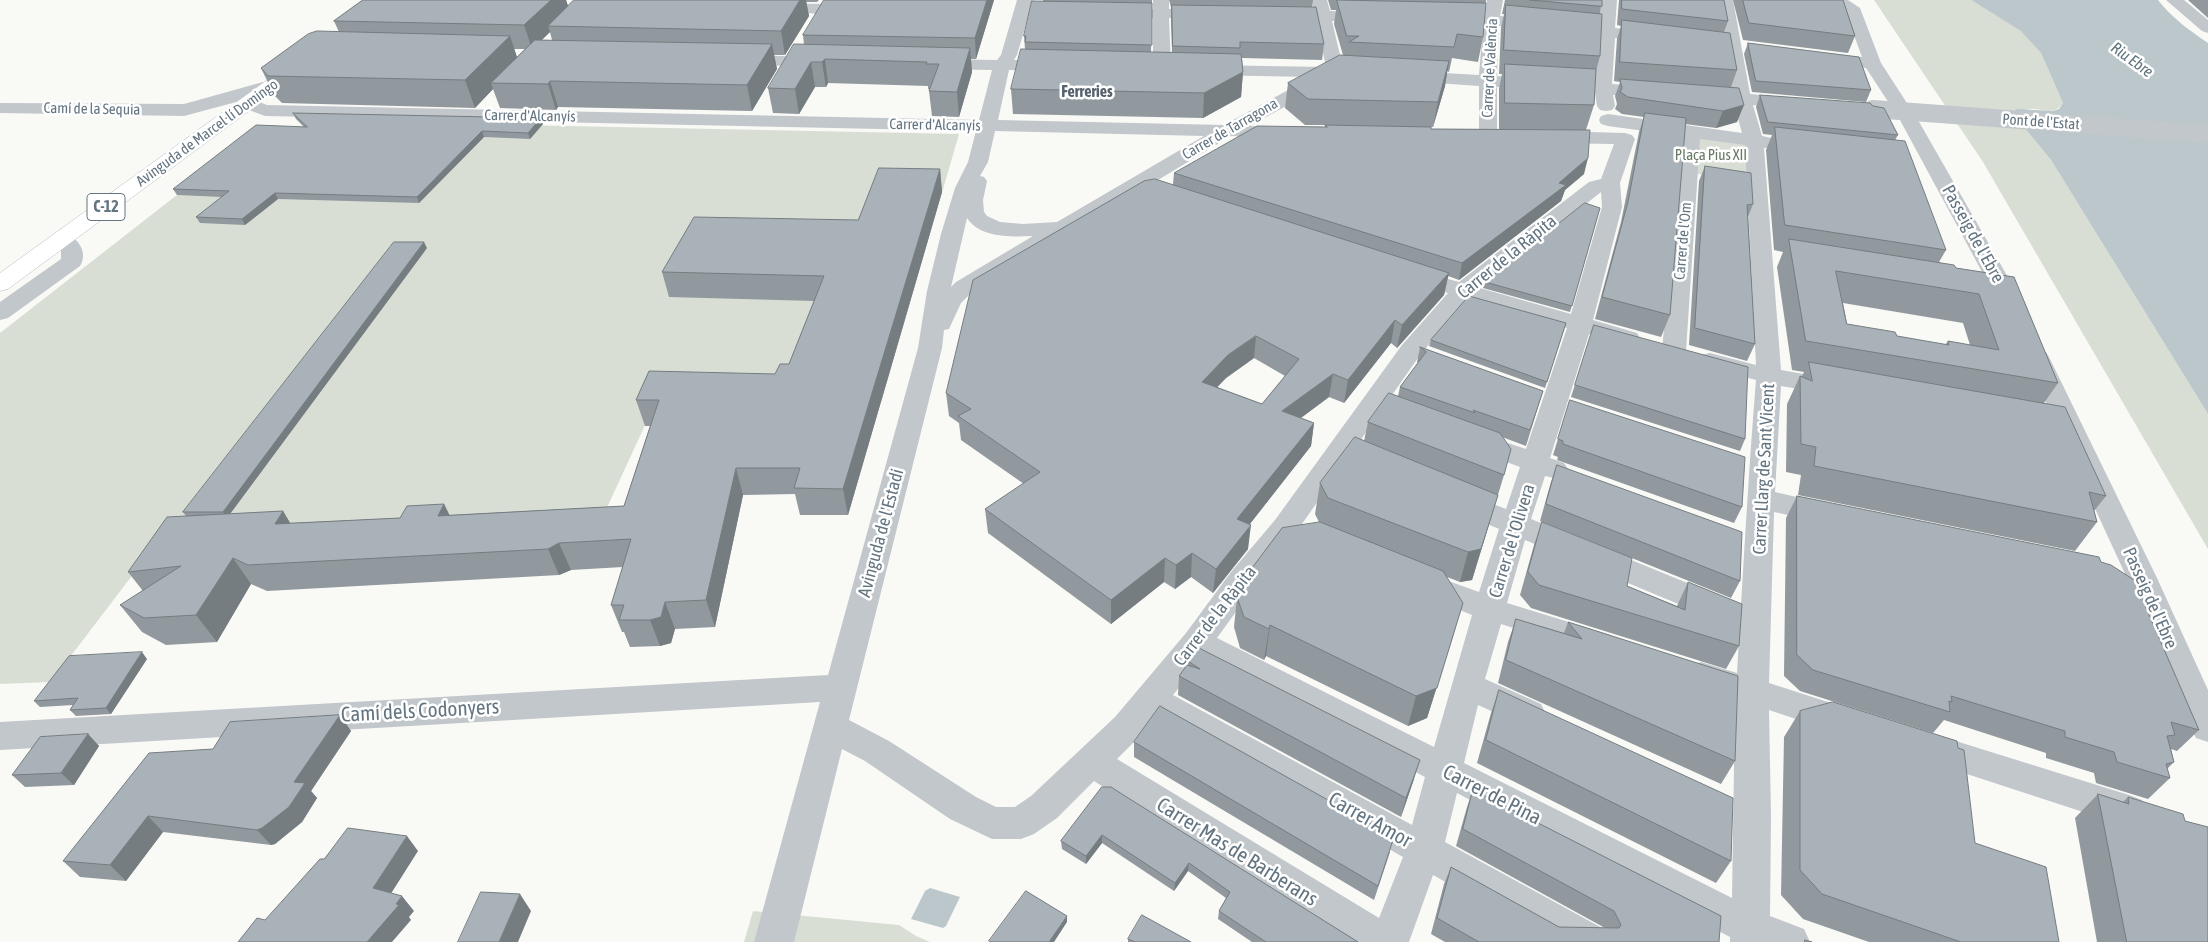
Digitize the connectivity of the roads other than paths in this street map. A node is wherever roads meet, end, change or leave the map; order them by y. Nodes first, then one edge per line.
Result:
1 (1495, 0) edge
2 (1609, 0) edge
3 (1725, 0) edge
4 (1835, 0) edge
5 (2174, 0) edge
6 (1024, 6) edge
7 (755, 7) edge
8 (1161, 7) edge
9 (1320, 8) edge
10 (822, 11) edge
11 (1042, 12) edge
12 (1101, 12) edge
13 (1227, 14) edge
14 (1264, 14) edge
15 (1387, 17) edge
16 (1434, 18) edge
17 (1491, 20) junction
18 (2205, 24) edge
19 (1608, 31) junction
20 (1666, 38) edge
21 (1714, 44) edge
22 (1733, 46) junction
23 (1752, 49) edge
24 (798, 54) junction
25 (1806, 55) edge
26 (312, 56) edge
27 (725, 60) edge
28 (834, 62) edge
29 (1872, 63) junction
30 (920, 64) edge
31 (1002, 65) junction
32 (1068, 67) edge
33 (1144, 69) edge
34 (1162, 69) junction
35 (1336, 73) junction
36 (1363, 74) edge
37 (1390, 75) edge
38 (784, 76) edge
39 (283, 78) junction
40 (1487, 80) junction
41 (1603, 87) junction
42 (1668, 93) edge
43 (1686, 95) edge
44 (1742, 100) junction
45 (495, 101) edge
46 (247, 103) junction
47 (1808, 104) edge
48 (0, 108) edge
49 (1854, 108) edge
50 (184, 110) junction
51 (481, 115) junction
52 (1608, 120) junction
53 (987, 126) junction
54 (1226, 130) junction
55 (211, 131) junction
56 (1691, 131) junction
57 (1304, 132) edge
58 (2208, 134) edge
59 (1468, 135) edge
60 (1488, 135) junction
61 (1507, 136) edge
62 (1537, 136) edge
63 (1625, 139) junction
64 (1754, 141) junction
65 (1783, 144) edge
66 (978, 162) junction
67 (1610, 183) junction
68 (1135, 185) junction
69 (1163, 194) edge
70 (1062, 227) junction
71 (63, 239) junction
72 (944, 267) junction
73 (1424, 279) edge
74 (974, 281) junction
75 (0, 284) edge
76 (1462, 291) junction
77 (1978, 292) edge
78 (2008, 296) junction
79 (0, 314) edge
80 (1580, 325) junction
81 (1658, 346) junction
82 (930, 348) junction
83 (1411, 350) junction
84 (1438, 360) edge
85 (1769, 376) junction
86 (1855, 391) edge
87 (1529, 392) edge
88 (1372, 404) junction
89 (1566, 405) junction
90 (1399, 414) edge
91 (1454, 433) edge
92 (1340, 451) junction
93 (1735, 460) edge
94 (1368, 463) edge
95 (1537, 463) junction
96 (1764, 470) junction
97 (1574, 476) edge
98 (1432, 490) edge
99 (1760, 499) junction
100 (1858, 520) edge
101 (1515, 524) junction
102 (1732, 535) edge
103 (1760, 545) junction
104 (2112, 572) edge
105 (1401, 574) edge
106 (2142, 578) junction
107 (1490, 609) junction
108 (1756, 624) junction
109 (1196, 642) junction
110 (1631, 653) edge
111 (1677, 668) edge
112 (1467, 685) junction
113 (840, 688) junction
114 (1752, 692) junction
115 (1150, 698) junction
116 (830, 726) junction
117 (1556, 726) edge
118 (2208, 728) edge
119 (0, 736) edge
120 (1092, 762) junction
121 (1445, 771) junction
122 (2160, 821) edge
123 (1424, 850) junction
124 (1751, 935) edge
125 (774, 942) edge
126 (1382, 942) edge
127 (1388, 942) edge
128 (1590, 942) edge
129 (1790, 942) edge

1 - 17 street, Carrer de València
2 - 19 street
3 - 22 street, Carrer Llarg de Sant Vicent
4 - 29 street, Passeig de l'Ebre
5 - 18 street
6 - 11 street
6 - 31 street, Avinguda de l'Estadi
7 - 10 street
8 - 12 street
8 - 13 street
8 - 34 street
9 - 14 street
9 - 15 street
9 - 35 street
16 - 17 street
17 - 19 street
17 - 40 street, Carrer de València
19 - 20 street
19 - 41 street
21 - 22 street
22 - 23 street
22 - 44 street, Carrer Llarg de Sant Vicent
24 - 27 street
24 - 28 street
24 - 38 street
25 - 29 street
26 - 39 main road, Avinguda de Marcel·lí Domingo / C-12
29 - 78 street, Passeig de l'Ebre
30 - 31 street
31 - 32 street
31 - 53 street, Avinguda de l'Estadi
33 - 34 street
34 - 35 street
35 - 36 street
35 - 54 street, Carrer de Tarragona
37 - 40 street
39 - 46 main road, Avinguda de Marcel·lí Domingo / C-12
39 - 50 street
40 - 41 street
40 - 60 street, Carrer de València
41 - 42 street
41 - 52 street
43 - 44 street
44 - 47 street
44 - 64 street, Carrer Llarg de Sant Vicent
45 - 51 street
46 - 51 street, Carrer d'Alcanyís
46 - 55 main road, Avinguda de Marcel·lí Domingo / C-12
48 - 50 street, Camí de la Sequia
49 - 58 street, Pont de l'Estat, bridge
50 - 55 street
51 - 53 street, Carrer d'Alcanyís
52 - 56 street
52 - 63 street
53 - 54 street, Carrer d'Alcanyís
53 - 66 street, Avinguda de l'Estadi
54 - 57 street, Carrer d'Alcanyís
54 - 68 street, Carrer de Tarragona
55 - 71 main road, Avinguda de Marcel·lí Domingo / C-12
56 - 64 street
56 - 81 street, Carrer de l'Om
59 - 60 street
60 - 61 street
62 - 63 street
63 - 67 street, Carrer de l'Olivera
64 - 65 street
64 - 85 street, Carrer Llarg de Sant Vicent
66 - 70 street
66 - 72 street, Avinguda de l'Estadi
67 - 76 street, Carrer de la Ràpita
67 - 80 street, Carrer de l'Olivera
68 - 69 street
68 - 70 street, Carrer de Tarragona
70 - 74 street, Carrer de Tarragona
71 - 75 main road, Avinguda de Marcel·lí Domingo / C-12
71 - 79 street
72 - 74 street
72 - 82 street, Avinguda de l'Estadi
73 - 76 street
74 - 82 street, Carrer de Tarragona
76 - 80 street
76 - 83 street, Carrer de la Ràpita
77 - 78 street
78 - 106 street, Passeig de l'Ebre
80 - 81 street
80 - 89 street, Carrer de l'Olivera
81 - 85 street
82 - 113 street, Avinguda de l'Estadi
83 - 84 street
83 - 88 street, Carrer de la Ràpita
85 - 86 street
85 - 96 street, Carrer Llarg de Sant Vicent
87 - 89 street
88 - 90 street
88 - 92 street, Carrer de la Ràpita
89 - 95 street, Carrer de l'Olivera
91 - 95 street
92 - 94 street
92 - 109 street, Carrer de la Ràpita
93 - 96 street
95 - 97 street
95 - 101 street, Carrer de l'Olivera
96 - 99 street, Carrer Llarg de Sant Vicent
98 - 101 street
99 - 100 street
99 - 103 street, Carrer Llarg de Sant Vicent
101 - 107 street, Carrer de l'Olivera
101 - 108 street
102 - 103 street
103 - 108 street, Carrer Llarg de Sant Vicent
104 - 106 street
105 - 107 street
106 - 118 street, Passeig de l'Ebre
107 - 110 street
107 - 112 street, Carrer de l'Olivera
108 - 114 street, Carrer Llarg de Sant Vicent
109 - 115 street, Carrer de la Ràpita
109 - 121 street, Carrer de Pina
111 - 114 street
112 - 117 street
112 - 121 street, Carrer de l'Olivera
113 - 116 street, Avinguda de l'Estadi
113 - 119 street, Camí dels Codonyers
114 - 122 street
114 - 124 street, Carrer Llarg de Sant Vicent
115 - 120 street, Carrer de la Ràpita
115 - 123 street, Carrer Amor
116 - 120 street, Carrer de la Ràpita
116 - 125 street, Avinguda de l'Estadi
120 - 126 street, Carrer Mas de Barberans
121 - 123 street, Carrer de l'Olivera
121 - 124 street, Carrer de Pina
123 - 127 street, Carrer de l'Olivera
123 - 128 street, Carrer Amor
124 - 129 street, Carrer de Pina

